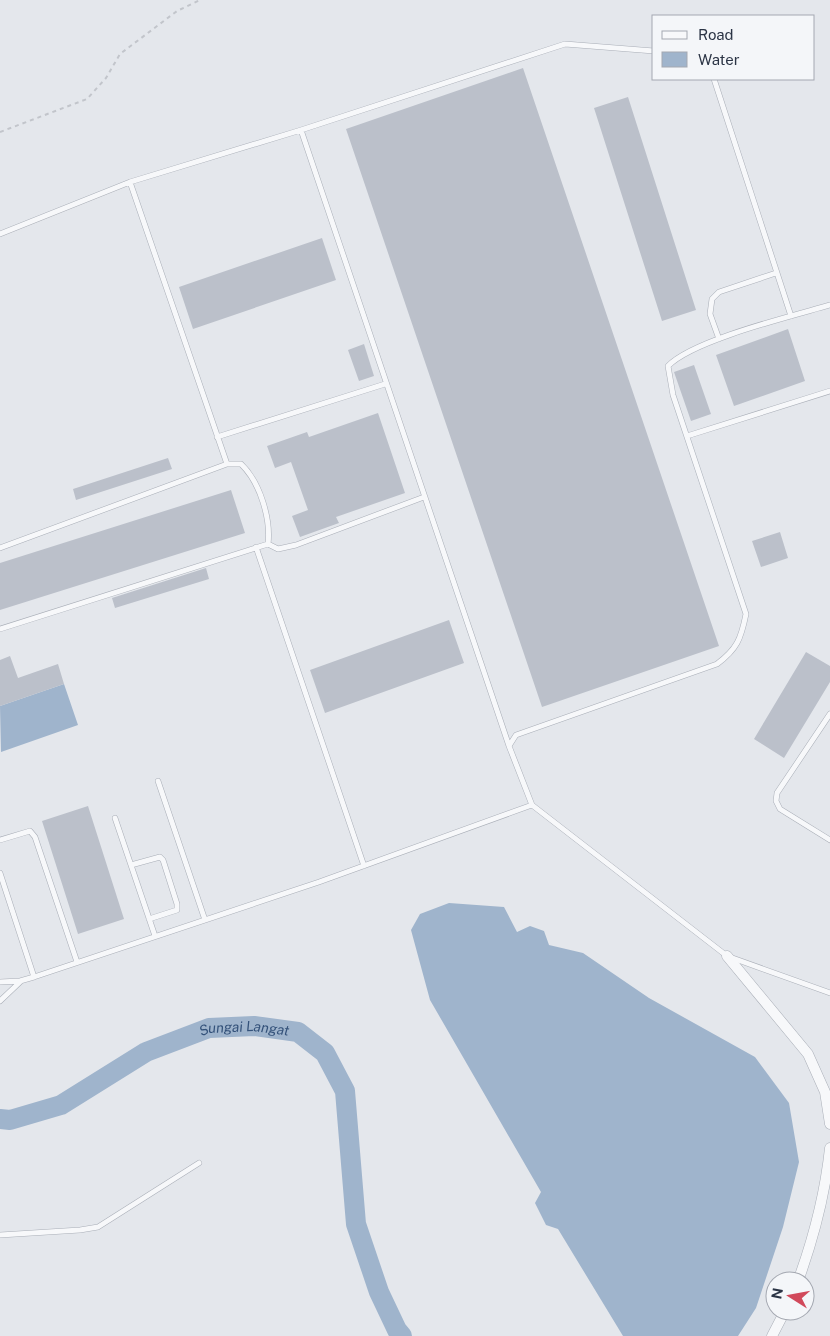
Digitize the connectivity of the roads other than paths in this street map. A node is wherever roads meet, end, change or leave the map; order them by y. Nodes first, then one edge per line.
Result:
1 (652, 51) edge
2 (714, 80) edge
3 (301, 130) junction
4 (130, 182) junction
5 (0, 234) edge
6 (776, 273) junction
7 (830, 305) edge
8 (791, 316) junction
9 (719, 340) junction
10 (385, 384) junction
11 (830, 391) edge
12 (687, 436) junction
13 (217, 437) junction
14 (227, 464) junction
15 (424, 497) junction
16 (268, 544) junction
17 (256, 547) junction
18 (0, 548) edge
19 (0, 629) edge
20 (830, 714) edge
21 (509, 746) junction
22 (158, 781) dead end
23 (532, 805) junction
24 (115, 818) dead end
25 (0, 840) edge
26 (830, 840) edge
27 (131, 865) junction
28 (364, 866) junction
29 (0, 873) edge
30 (149, 919) junction
31 (205, 920) junction
32 (155, 936) junction
33 (727, 956) junction
34 (77, 962) junction
35 (34, 977) junction
36 (20, 981) junction
37 (0, 982) edge
38 (830, 993) edge
39 (0, 1001) edge
40 (830, 1124) edge
41 (830, 1148) edge
42 (199, 1163) dead end
43 (0, 1235) edge
44 (802, 1271) edge
45 (779, 1321) edge
46 (772, 1336) edge

1 - 3 lane
2 - 6 lane
3 - 4 lane
3 - 10 lane
4 - 5 lane
4 - 13 lane
6 - 8 lane
6 - 9 lane
7 - 8 lane
8 - 9 lane
9 - 12 lane
10 - 13 lane
10 - 15 lane
11 - 12 lane
12 - 21 lane
13 - 14 lane
14 - 16 lane
14 - 18 lane
15 - 16 lane
15 - 21 lane
16 - 17 lane
17 - 19 lane
17 - 28 lane
20 - 26 lane
21 - 23 lane
22 - 31 lane
23 - 28 lane
23 - 33 lane
24 - 27 lane
25 - 34 lane
27 - 30 lane
27 - 30 lane
28 - 31 lane
29 - 35 lane
30 - 32 lane
31 - 32 lane
32 - 34 lane
33 - 38 lane
33 - 40 street
34 - 35 lane
35 - 36 lane
36 - 37 lane
36 - 39 lane
41 - 44 street
42 - 43 lane
45 - 46 street

